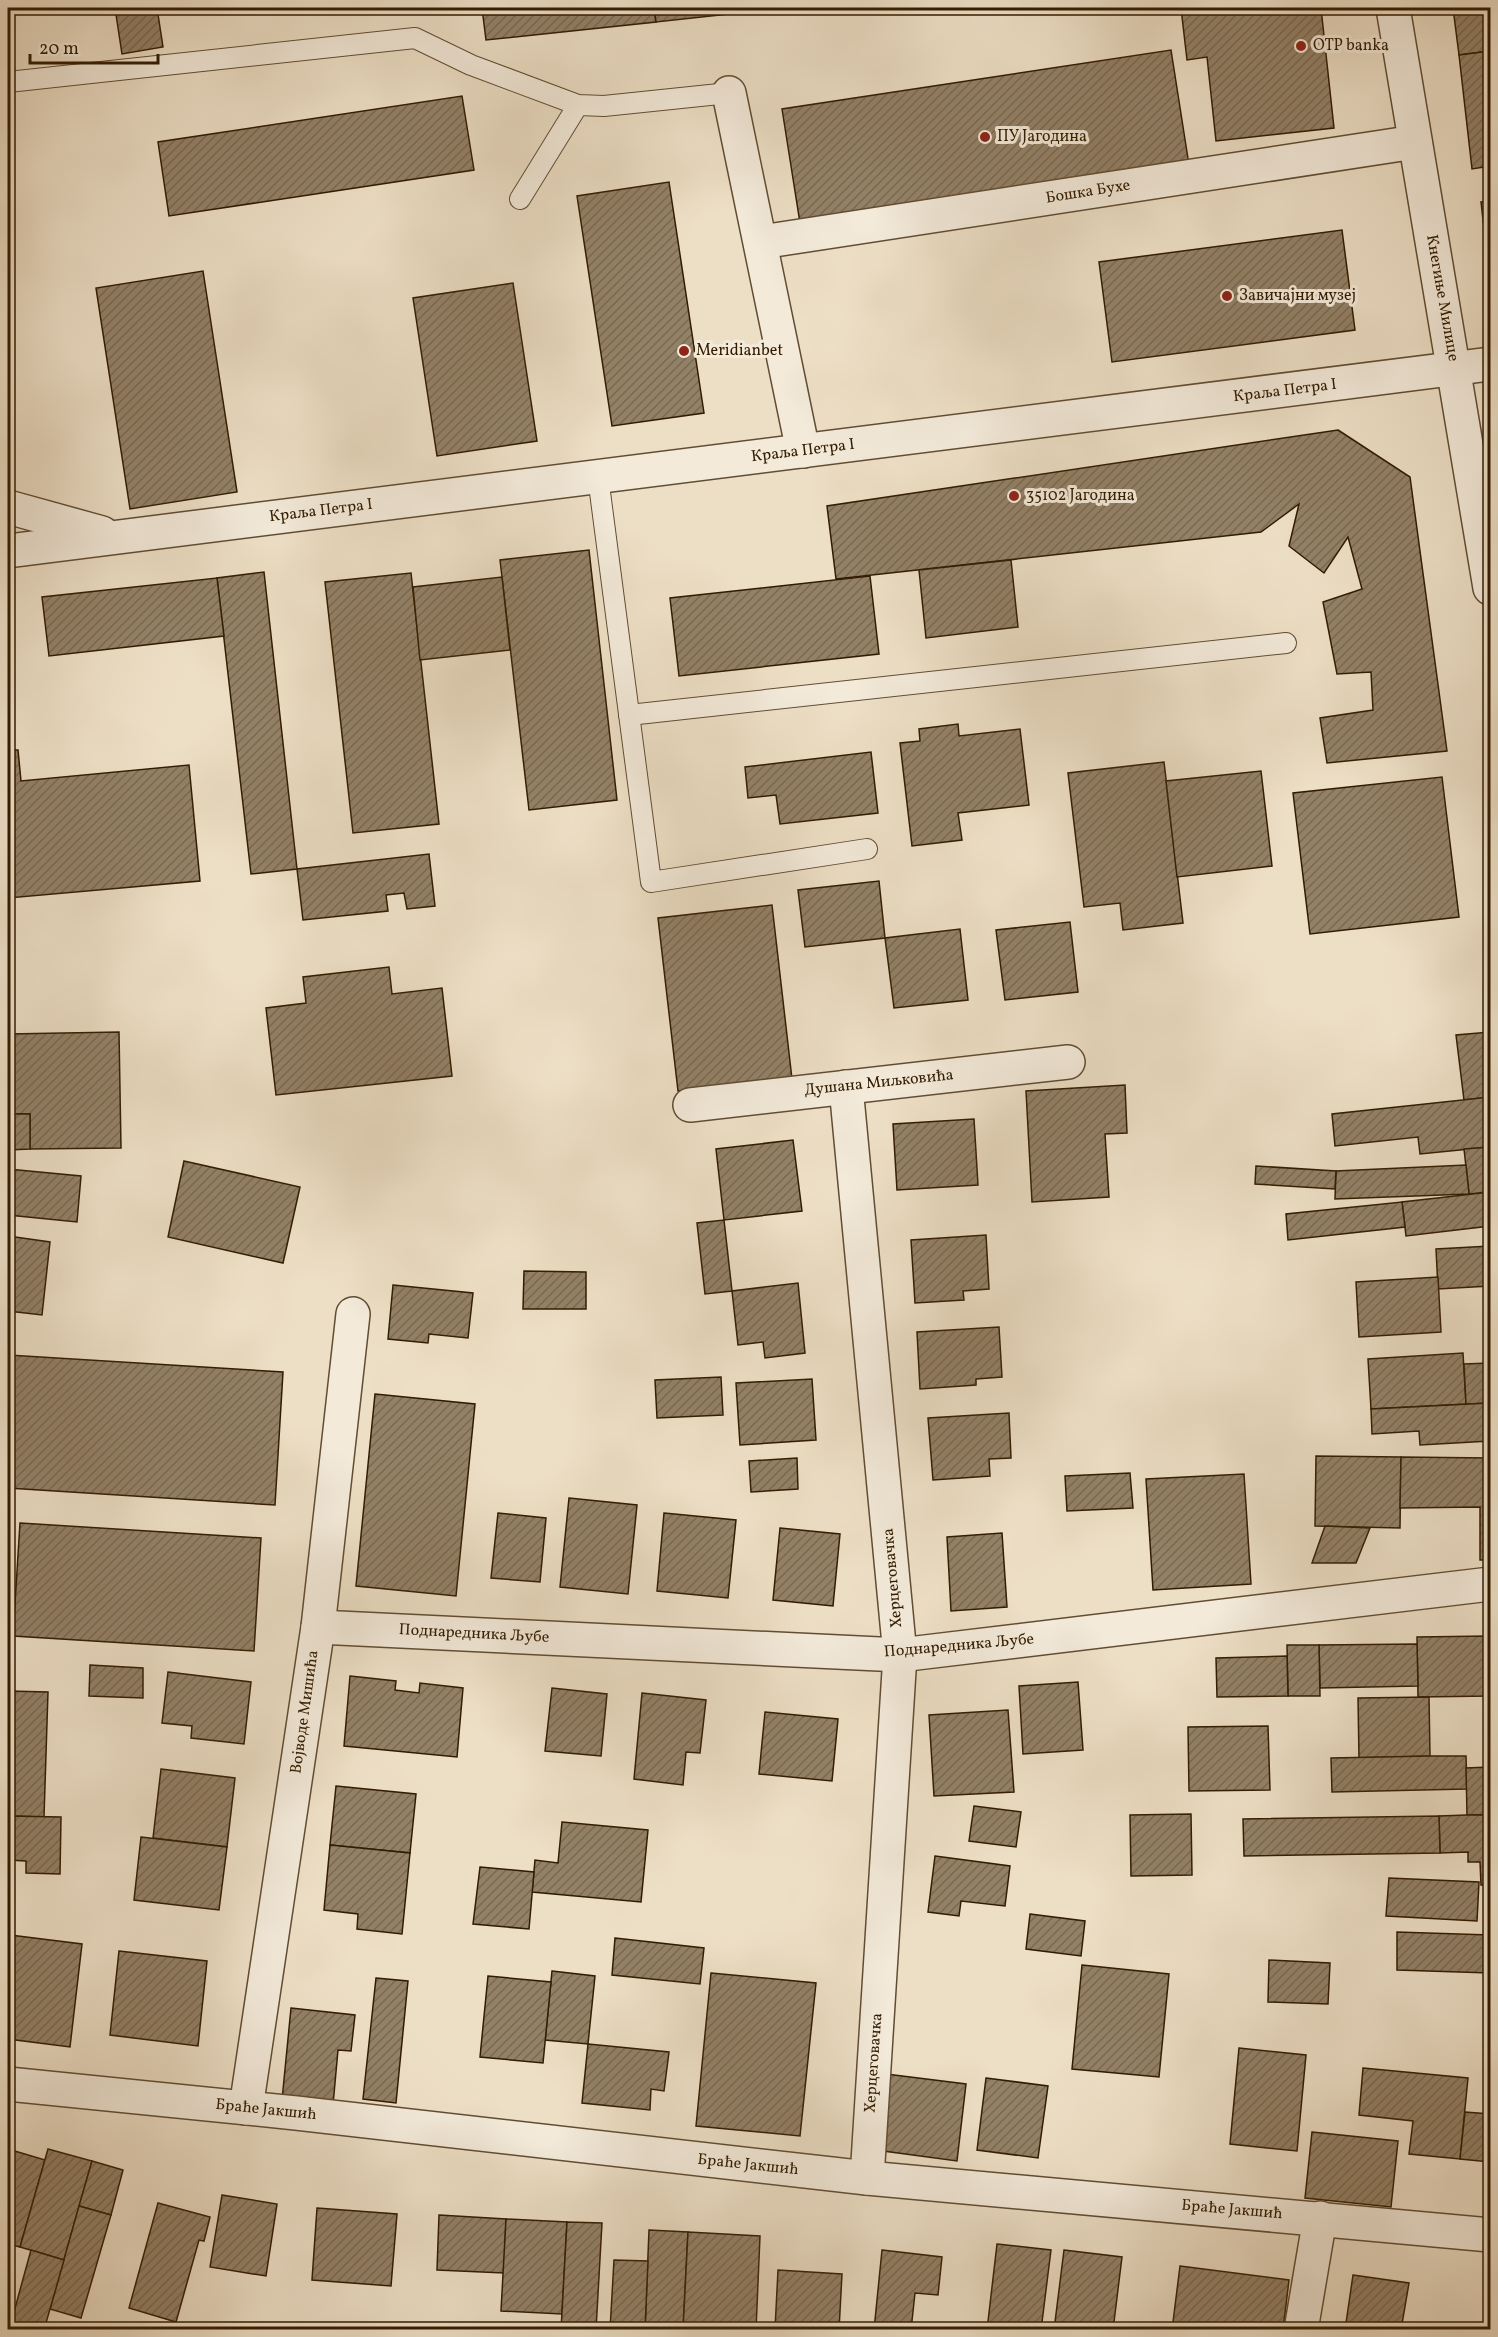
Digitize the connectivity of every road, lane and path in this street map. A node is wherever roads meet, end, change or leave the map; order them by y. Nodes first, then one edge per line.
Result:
1 (1393, 8) edge
2 (8, 82) edge
3 (729, 93) joint
4 (578, 105) junction
5 (1415, 142) junction
6 (520, 199) dead end
7 (761, 242) junction
8 (1491, 364) edge
9 (1455, 369) junction
10 (803, 451) junction
11 (598, 477) junction
12 (8, 507) edge
13 (115, 537) junction
14 (8, 551) edge
15 (1491, 588) edge
16 (1286, 643) dead end
17 (629, 715) junction
18 (867, 849) dead end
19 (1068, 1062) dead end
20 (846, 1087) junction
21 (690, 1105) dead end
22 (353, 1314) dead end
23 (1491, 1584) edge
24 (318, 1627) junction
25 (900, 1655) junction
26 (8, 2084) edge
27 (246, 2108) junction
28 (867, 2178) junction
29 (1320, 2218) junction
30 (1491, 2235) edge
31 (1302, 2330) edge

1 - 5 street, Кнегиње Милице
2 - 4 lane
3 - 4 lane
3 - 7 street
4 - 6 lane
5 - 7 street, Бошка Бухе
5 - 9 street, Кнегиње Милице
7 - 10 street
8 - 9 street, Краља Петра I
9 - 10 street, Краља Петра I
9 - 15 street, Кнегиње Милице
10 - 11 street, Краља Петра I
11 - 13 street, Краља Петра I
11 - 17 lane
12 - 13 street, Краља Петра I
13 - 14 street, Краља Петра I
16 - 17 lane
17 - 18 lane
19 - 20 street, Душана Миљковића
20 - 21 street, Душана Миљковића
20 - 25 street, Херцеговачка
22 - 24 street, Војводе Мишића
23 - 25 street, Поднаредника Љубе
24 - 25 street, Поднаредника Љубе
24 - 27 street, Војводе Мишића
25 - 28 street, Херцеговачка
26 - 27 street, Браће Јакшић
27 - 28 street, Браће Јакшић
28 - 29 street, Браће Јакшић
29 - 30 street, Браће Јакшић
29 - 31 street

